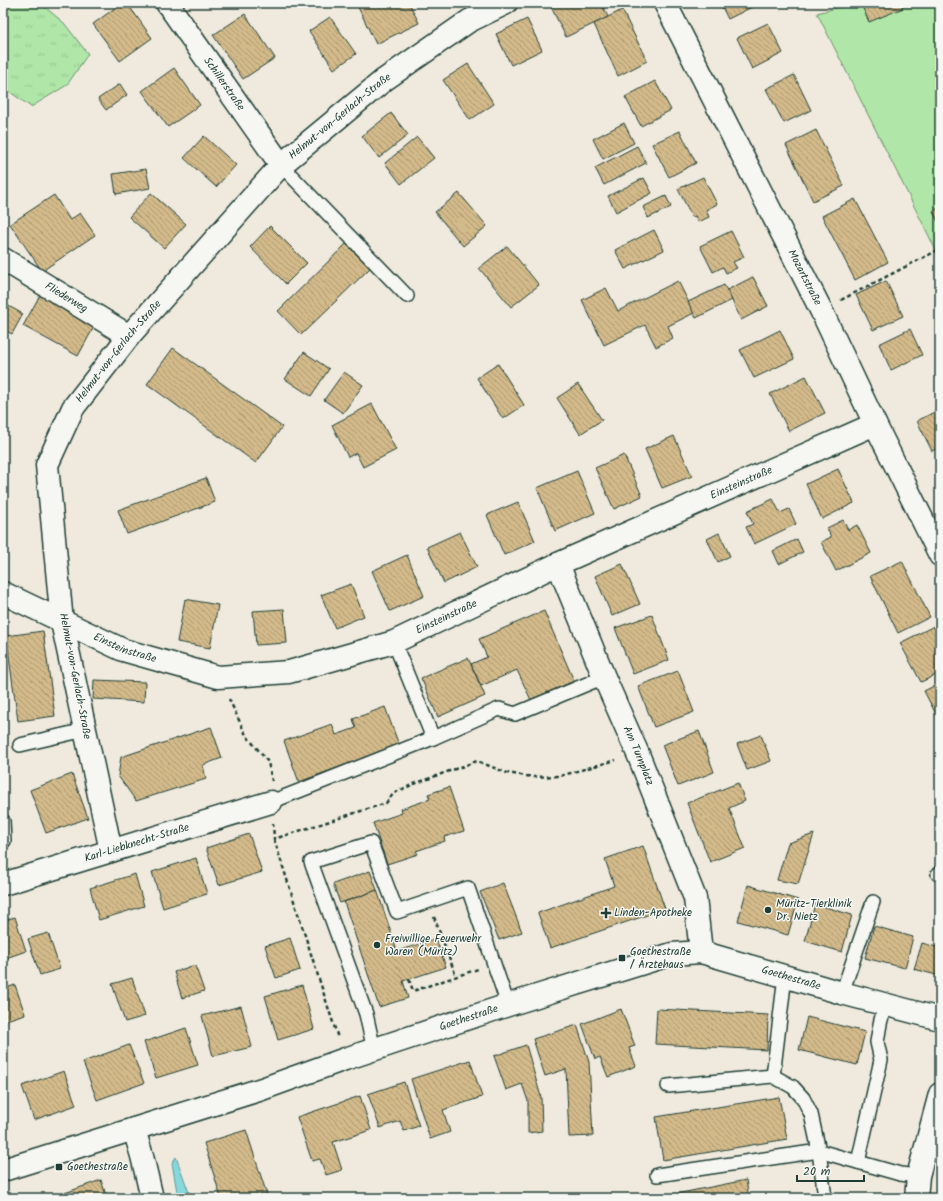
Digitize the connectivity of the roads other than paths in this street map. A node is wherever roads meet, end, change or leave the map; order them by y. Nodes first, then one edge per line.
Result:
1 (167, 3) edge
2 (506, 3) edge
3 (665, 3) edge
4 (281, 165) junction
5 (3, 259) edge
6 (407, 296) dead end
7 (128, 336) junction
8 (875, 424) junction
9 (935, 530) edge
10 (940, 555) edge
11 (558, 564) junction
12 (3, 593) edge
13 (62, 622) junction
14 (394, 642) junction
15 (604, 677) junction
16 (85, 730) junction
17 (433, 738) junction
18 (20, 745) dead end
19 (271, 802) joint
20 (3, 821) edge
21 (4, 841) dead end
22 (111, 851) junction
23 (3, 884) edge
24 (873, 902) dead end
25 (701, 952) junction
26 (785, 976) junction
27 (842, 993) junction
28 (885, 1004) junction
29 (508, 1005) junction
30 (940, 1019) edge
31 (374, 1050) junction
32 (773, 1076) junction
33 (668, 1086) dead end
34 (940, 1094) edge
35 (134, 1129) junction
36 (820, 1151) junction
37 (858, 1162) junction
38 (3, 1170) edge
39 (657, 1175) dead end
40 (918, 1176) junction
41 (152, 1198) edge
42 (825, 1198) edge
43 (916, 1198) edge

1 - 4 street, Schillerstraße
2 - 4 street, Helmut-von-Gerlach-Straße
3 - 8 street, Mozartstraße
4 - 6 lane
4 - 7 street, Helmut-von-Gerlach-Straße
5 - 7 street, Fliederweg
7 - 13 street, Helmut-von-Gerlach-Straße
8 - 9 street, Mozartstraße
8 - 11 street, Einsteinstraße
9 - 10 street, Mozartstraße
11 - 14 street, Einsteinstraße
11 - 15 street, Am Turnplatz
12 - 13 street, Einsteinstraße
13 - 14 street, Einsteinstraße
13 - 16 street, Helmut-von-Gerlach-Straße
14 - 17 lane
15 - 17 lane
15 - 25 street, Am Turnplatz
16 - 18 lane
16 - 22 street, Helmut-von-Gerlach-Straße
17 - 19 lane
19 - 22 street, Karl-Liebknecht-Straße
20 - 21 lane
22 - 23 street, Karl-Liebknecht-Straße
24 - 27 lane
25 - 26 street, Goethestraße
25 - 29 street, Goethestraße
26 - 27 street, Goethestraße
26 - 32 lane
27 - 28 street, Goethestraße
28 - 30 street, Goethestraße
28 - 37 lane
29 - 31 street, Goethestraße
29 - 31 lane
31 - 35 street, Goethestraße
32 - 33 lane
32 - 36 lane
34 - 40 street
35 - 38 street, Goethestraße
35 - 41 street
36 - 37 lane
36 - 39 lane
36 - 42 lane
37 - 40 lane
40 - 43 street

